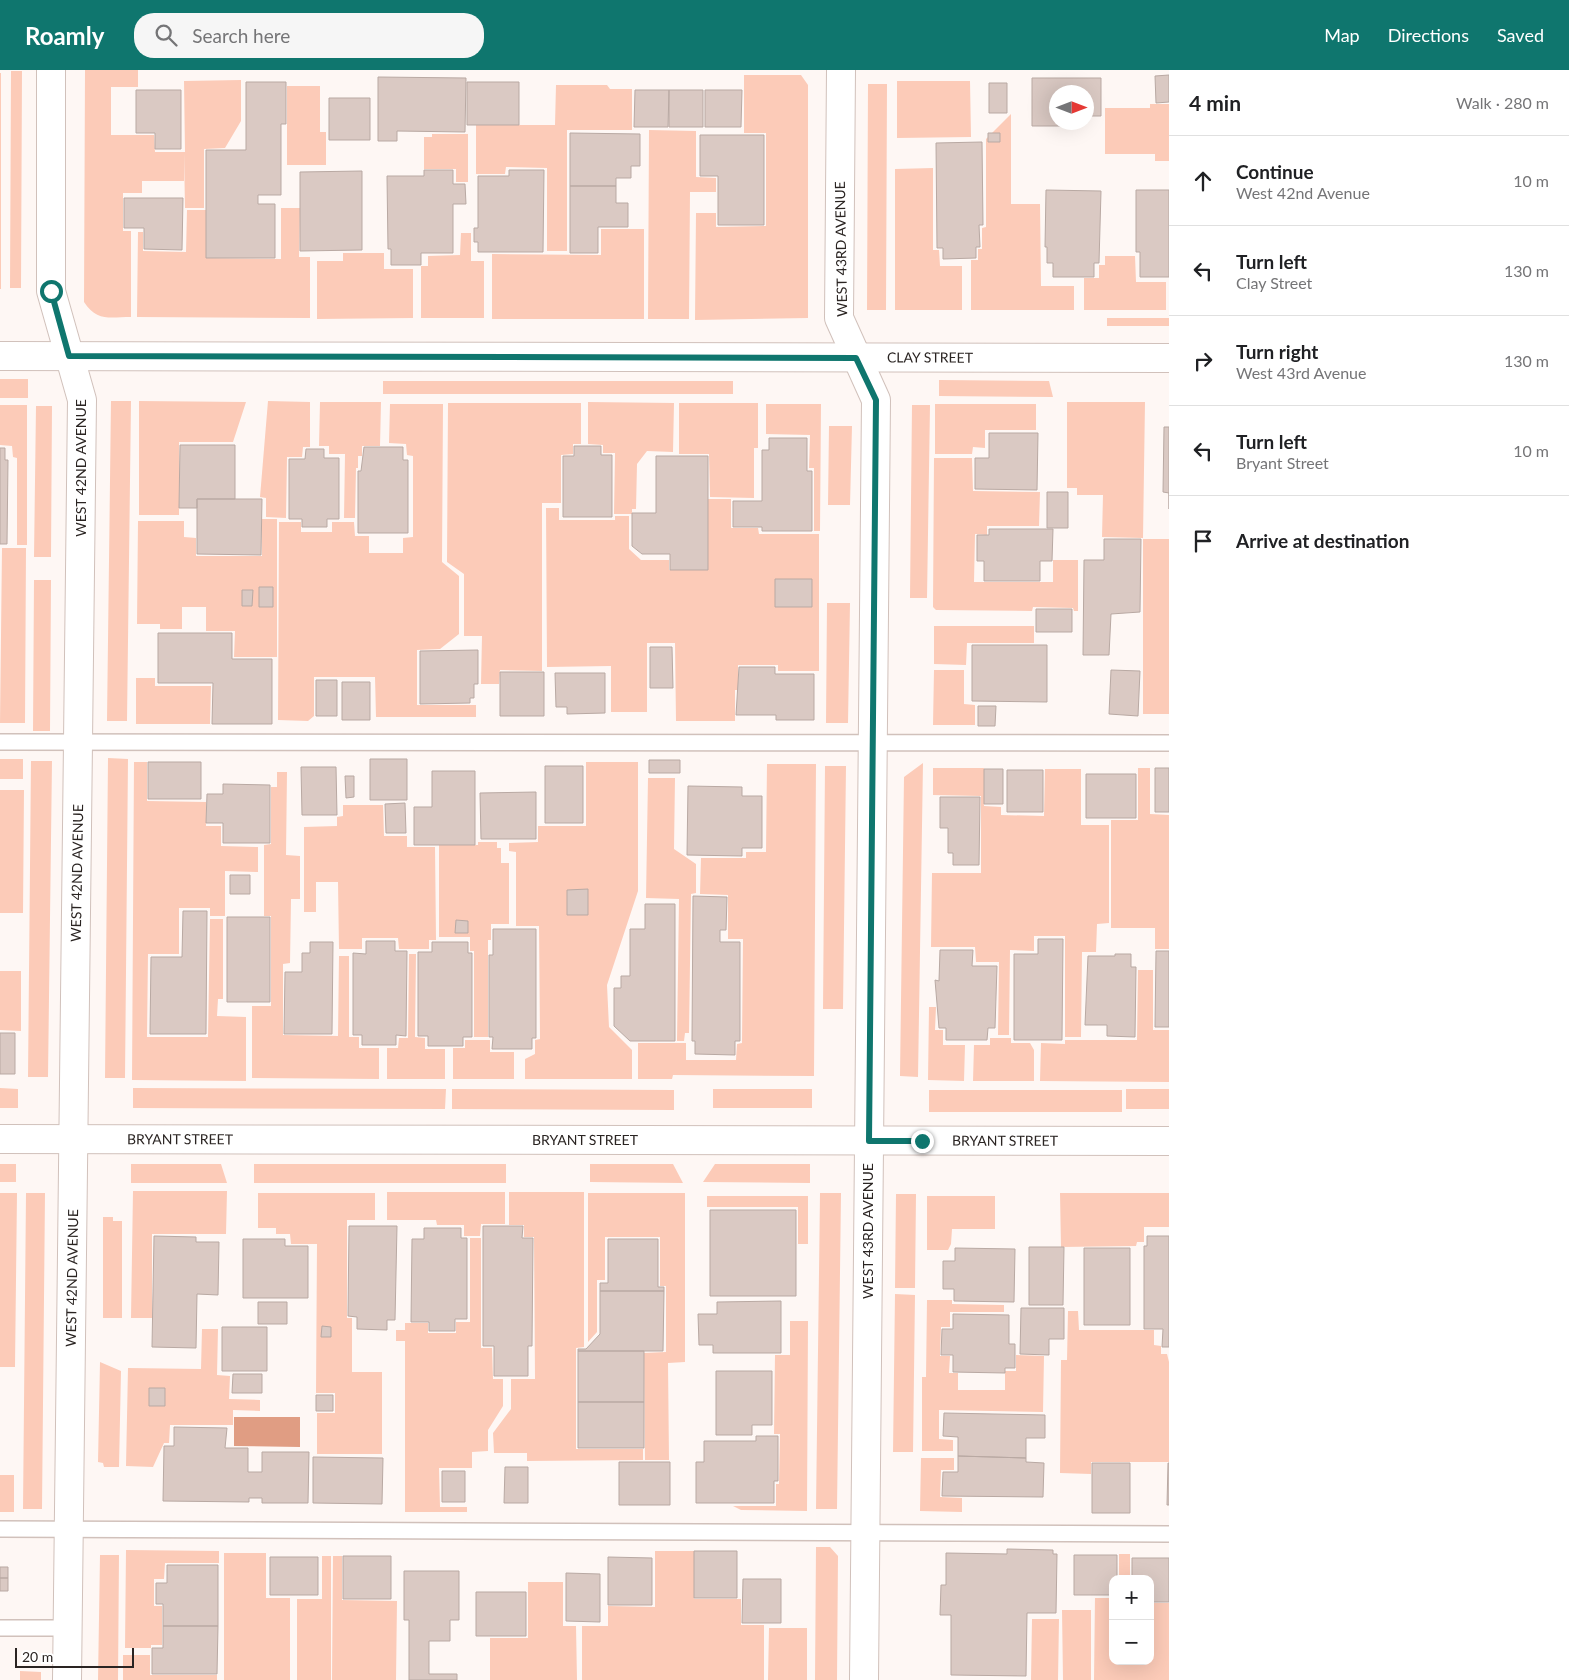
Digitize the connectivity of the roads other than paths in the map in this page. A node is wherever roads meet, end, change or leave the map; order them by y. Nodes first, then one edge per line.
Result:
1 (51, 70) edge
2 (840, 70) edge
3 (0, 356) edge
4 (69, 356) junction
5 (856, 358) junction
6 (1169, 358) edge
7 (0, 742) edge
8 (78, 743) junction
9 (873, 743) junction
10 (1169, 743) edge
11 (0, 1139) edge
12 (74, 1140) junction
13 (869, 1141) junction
14 (1169, 1141) edge
15 (0, 1529) edge
16 (69, 1529) junction
17 (866, 1533) junction
18 (1169, 1534) edge
19 (0, 1628) edge
20 (68, 1628) junction
21 (67, 1680) edge
22 (864, 1680) edge

1 - 4 street, WEST 42ND AVENUE
2 - 5 street, WEST 43RD AVENUE
3 - 4 street, CLAY STREET
4 - 5 street, CLAY STREET
4 - 8 street, WEST 42ND AVENUE
5 - 6 street, CLAY STREET
5 - 9 street, WEST 43RD AVENUE
7 - 8 lane
8 - 9 lane
8 - 12 street, WEST 42ND AVENUE
9 - 10 lane
9 - 13 street, WEST 43RD AVENUE
11 - 12 street, BRYANT STREET
12 - 13 street, BRYANT STREET
12 - 16 street, WEST 42ND AVENUE
13 - 14 street, BRYANT STREET
13 - 17 street, WEST 43RD AVENUE
15 - 16 lane
16 - 17 lane
16 - 20 street, WEST 42ND AVENUE
17 - 18 lane
17 - 22 street, WEST 43RD AVENUE
19 - 20 lane
20 - 21 street, WEST 42ND AVENUE

